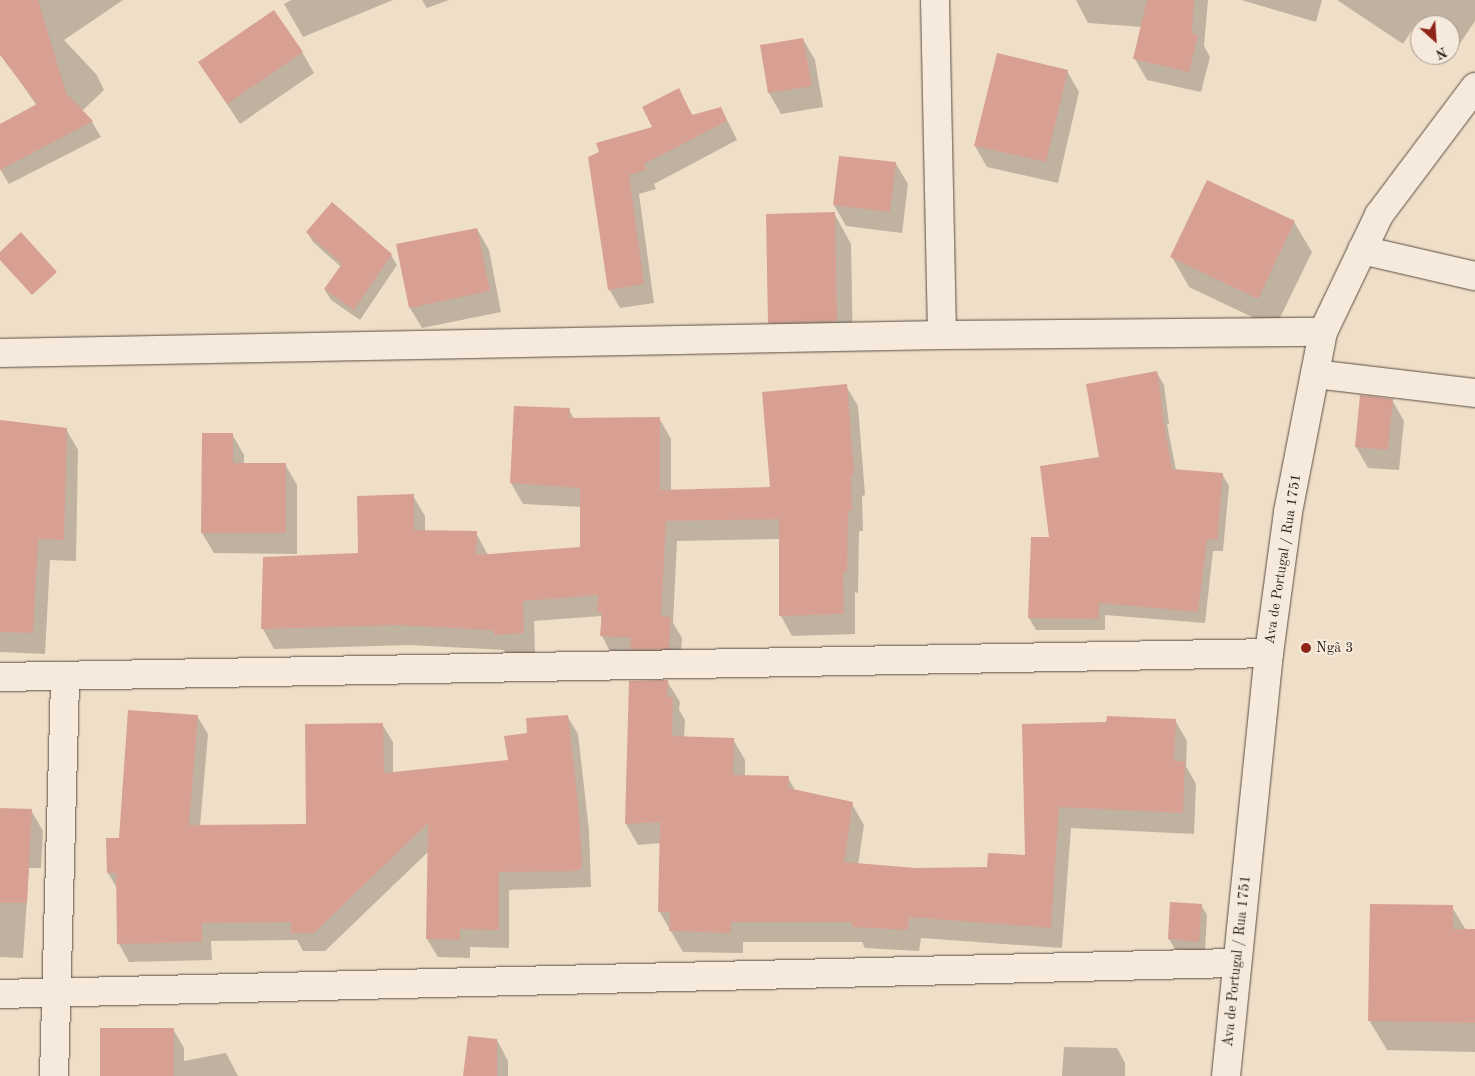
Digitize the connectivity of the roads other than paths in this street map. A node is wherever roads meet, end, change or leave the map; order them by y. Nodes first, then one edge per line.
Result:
1 (935, 0) edge
2 (1475, 87) edge
3 (1362, 250) junction
4 (1475, 276) edge
5 (1323, 332) junction
6 (942, 335) junction
7 (0, 353) edge
8 (1315, 374) junction
9 (1475, 393) edge
10 (1269, 652) junction
11 (65, 676) junction
12 (0, 677) edge
13 (1237, 964) junction
14 (56, 992) junction
15 (0, 994) edge
16 (54, 1076) edge
17 (1226, 1076) edge

1 - 6 street
2 - 3 street, Ava de Portugal / Rua 1751
3 - 4 street
3 - 5 street, Ava de Portugal / Rua 1751
5 - 6 street
5 - 8 street, Ava de Portugal / Rua 1751
6 - 7 street
8 - 9 street
8 - 10 street, Ava de Portugal / Rua 1751
10 - 11 street
10 - 13 street, Ava de Portugal / Rua 1751
11 - 12 street
11 - 14 street
13 - 14 street
13 - 17 street, Ava de Portugal / Rua 1751
14 - 15 street
14 - 16 street

